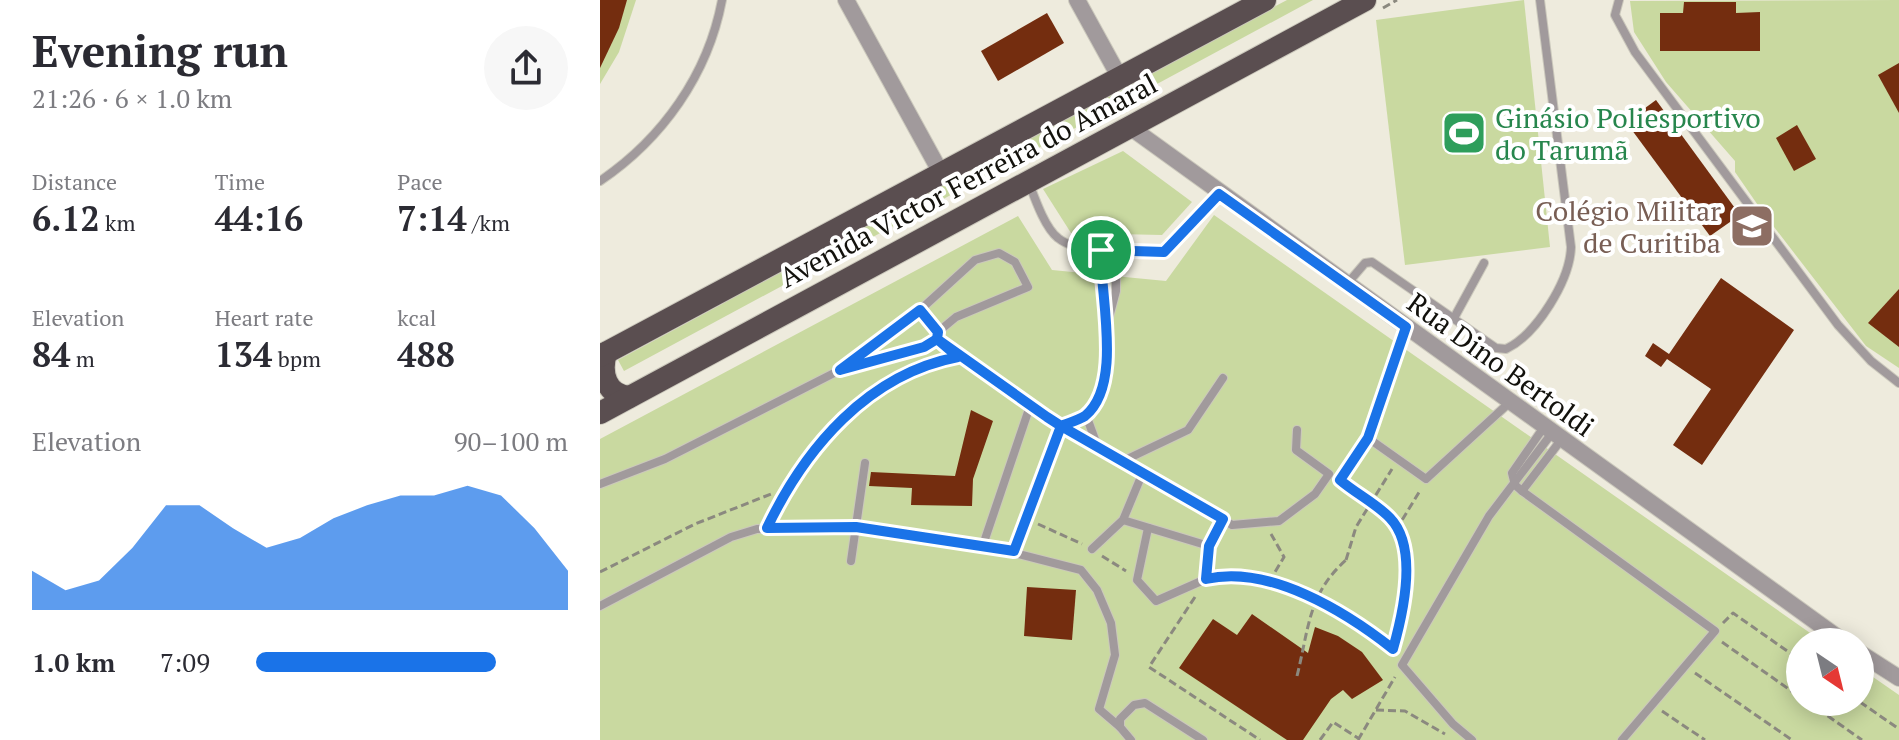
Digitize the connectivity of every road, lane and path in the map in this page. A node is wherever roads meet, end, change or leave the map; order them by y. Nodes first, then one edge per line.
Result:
1 (722, 0) edge
2 (846, 0) edge
3 (1077, 0) edge
4 (1265, 0) edge
5 (1365, 0) edge
6 (1540, 0) edge
7 (1619, 0) edge
8 (1120, 78) junction
9 (1130, 127) junction
10 (941, 173) junction
11 (600, 181) edge
12 (1028, 182) junction
13 (1219, 194) junction
14 (1101, 250) junction
15 (1116, 251) junction
16 (1484, 263) dead end
17 (1346, 285) junction
18 (920, 310) junction
19 (1454, 318) junction
20 (1108, 322) junction
21 (1406, 327) junction
22 (937, 336) junction
23 (603, 355) edge
24 (958, 357) junction
25 (840, 370) junction
26 (1223, 378) dead end
27 (1899, 383) edge
28 (629, 397) junction
29 (1509, 403) junction
30 (1030, 406) junction
31 (600, 413) edge
32 (1086, 415) junction
33 (1061, 426) junction
34 (1297, 430) dead end
35 (1552, 433) junction
36 (1368, 438) junction
37 (1097, 445) junction
38 (1399, 460) junction
39 (1123, 461) junction
40 (865, 463) dead end
41 (1143, 472) junction
42 (1329, 474) junction
43 (1426, 479) junction
44 (1340, 480) junction
45 (600, 484) edge
46 (786, 488) junction
47 (1518, 488) junction
48 (1369, 503) junction
49 (1223, 519) junction
50 (1123, 520) junction
51 (1279, 521) junction
52 (856, 527) junction
53 (767, 528) junction
54 (1148, 528) junction
55 (1396, 530) junction
56 (983, 545) junction
57 (1209, 546) junction
58 (1092, 549) dead end
59 (1014, 551) junction
60 (851, 561) dead end
61 (600, 572) edge
62 (1206, 579) junction
63 (1268, 583) junction
64 (600, 606) edge
65 (1824, 628) edge
66 (1714, 633) junction
67 (1786, 650) edge
68 (1874, 662) edge
69 (1402, 665) junction
70 (1686, 666) junction
71 (1297, 676) dead end
72 (1899, 678) edge
73 (1786, 687) edge
74 (1652, 704) junction
75 (1376, 710) junction
76 (1874, 712) edge
77 (1828, 716) edge
78 (1120, 727) junction
79 (1899, 729) edge
80 (1448, 736) dead end
81 (1359, 739) edge
82 (1131, 740) edge
83 (1203, 740) edge
84 (1260, 740) edge
85 (1320, 740) edge
86 (1472, 740) edge
87 (1622, 740) edge
88 (1705, 740) edge
89 (1792, 740) edge
90 (1862, 740) edge

1 - 11 lane
2 - 10 street
3 - 8 street
4 - 8 highway, Avenida Victor Ferreira do Amaral
5 - 9 highway, Avenida Victor Ferreira do Amaral
6 - 19 lane
7 - 27 lane
8 - 10 highway, Avenida Victor Ferreira do Amaral
9 - 12 highway, Avenida Victor Ferreira do Amaral
9 - 13 street, Rua Dino Bertoldi
10 - 23 highway, Avenida Victor Ferreira do Amaral
12 - 14 lane
12 - 28 highway, Avenida Victor Ferreira do Amaral
13 - 15 lane
13 - 17 street, Rua Dino Bertoldi
14 - 15 lane
14 - 20 lane
15 - 20 lane
16 - 19 lane
17 - 19 lane
17 - 21 street, Rua Dino Bertoldi
18 - 22 lane
18 - 22 lane
18 - 25 lane
20 - 32 lane
21 - 29 street, Rua Dino Bertoldi
21 - 36 lane
22 - 24 lane
22 - 25 lane
23 - 28 highway
24 - 30 lane
24 - 46 lane
25 - 45 lane
26 - 39 lane
28 - 31 highway, Avenida Victor Ferreira do Amaral
29 - 35 street, Rua Dino Bertoldi
29 - 43 lane
30 - 33 lane
30 - 56 lane
32 - 33 lane
32 - 37 lane
33 - 37 lane
33 - 59 lane
34 - 42 lane
35 - 47 lane
35 - 47 lane
35 - 65 street, Rua Dino Bertoldi
36 - 38 lane
36 - 44 path
37 - 39 lane
38 - 43 lane
38 - 48 path
39 - 41 lane
40 - 52 lane
41 - 49 lane
41 - 50 lane
42 - 44 path
42 - 51 lane
43 - 55 path
44 - 48 path
46 - 53 lane
46 - 61 path
47 - 66 lane
47 - 69 lane
48 - 55 path
48 - 71 path, bridge
49 - 51 lane
49 - 57 lane
50 - 54 lane
50 - 58 lane
51 - 63 path
52 - 53 lane
52 - 56 lane
52 - 60 lane
53 - 64 lane
54 - 57 lane
54 - 62 lane
55 - 63 path
56 - 59 lane
57 - 62 lane
59 - 78 lane
62 - 63 path
62 - 84 path
66 - 67 path
66 - 70 lane
66 - 73 path
68 - 72 street
69 - 75 path
69 - 86 lane
70 - 74 lane
70 - 89 path
74 - 87 lane
74 - 88 path
75 - 80 path
75 - 81 path
76 - 79 path
77 - 90 path
78 - 82 lane
78 - 83 lane
81 - 85 path

